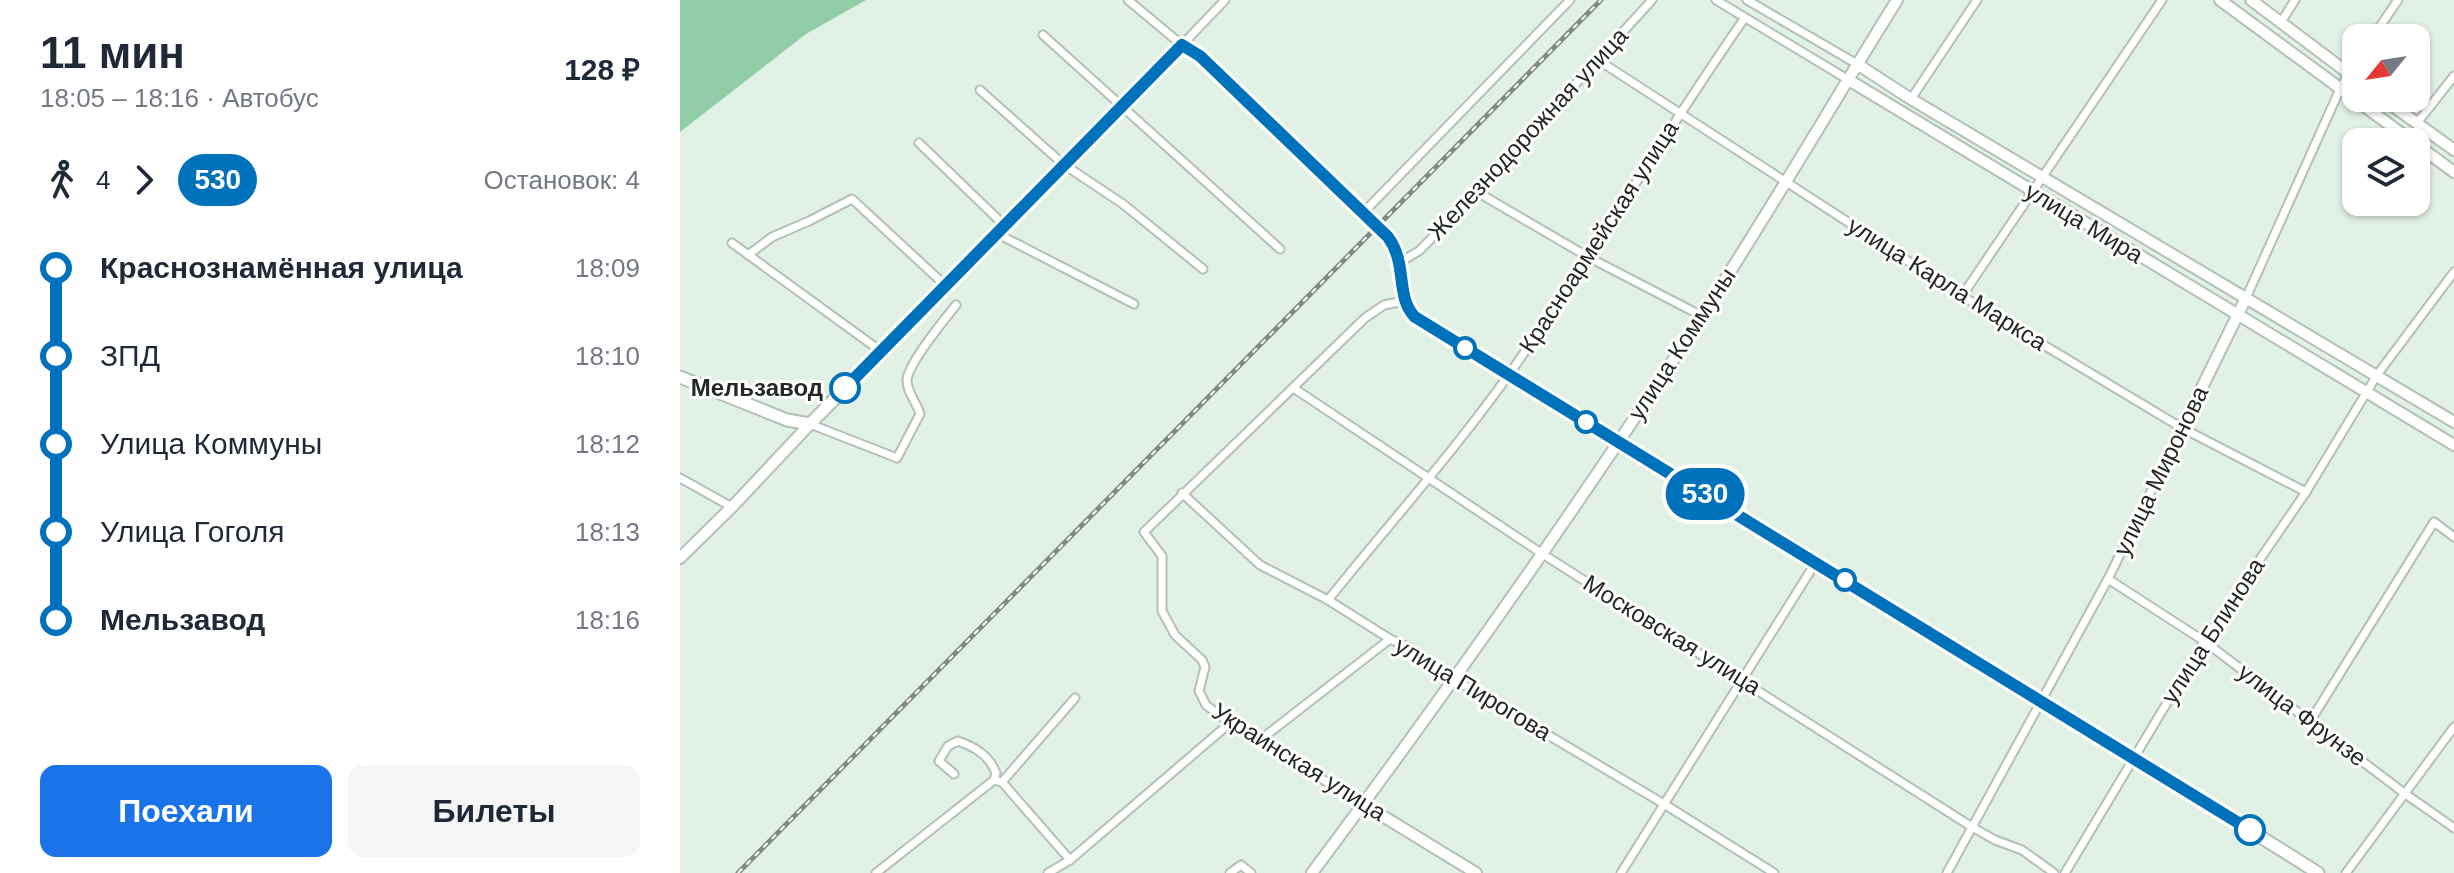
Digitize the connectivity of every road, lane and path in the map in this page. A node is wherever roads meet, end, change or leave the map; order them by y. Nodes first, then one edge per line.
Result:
1 (1128, 0) edge
2 (1225, 0) edge
3 (1570, 0) edge
4 (1652, 0) edge
5 (1716, 0) edge
6 (1897, 0) edge
7 (1977, 0) edge
8 (2162, 0) edge
9 (2220, 0) edge
10 (2251, 0) edge
11 (2295, 0) edge
12 (2398, 0) edge
13 (1750, 1) edge
14 (1744, 19) junction
15 (2281, 22) junction
16 (2382, 24) edge
17 (1043, 35) dead end
18 (1182, 45) junction
19 (1598, 60) junction
20 (1857, 64) junction
21 (2342, 68) edge
22 (2454, 76) edge
23 (1847, 79) junction
24 (2340, 89) junction
25 (980, 90) dead end
26 (1911, 99) junction
27 (1122, 104) junction
28 (1680, 112) junction
29 (2402, 112) edge
30 (2417, 123) junction
31 (2393, 128) edge
32 (919, 143) dead end
33 (2454, 150) edge
34 (2430, 155) edge
35 (1063, 164) junction
36 (2454, 172) edge
37 (2041, 177) junction
38 (1785, 181) junction
39 (1477, 192) junction
40 (2032, 193) junction
41 (1363, 213) junction
42 (1000, 229) junction
43 (732, 243) dead end
44 (1280, 249) dead end
45 (748, 255) junction
46 (1590, 258) junction
47 (1400, 262) junction
48 (1203, 269) dead end
49 (2454, 272) edge
50 (946, 286) junction
51 (1962, 296) junction
52 (2246, 298) junction
53 (1404, 301) junction
54 (1134, 304) dead end
55 (956, 305) dead end
56 (2238, 315) junction
57 (1702, 316) junction
58 (882, 352) junction
59 (1508, 375) junction
60 (2377, 375) junction
61 (680, 377) edge
62 (1295, 389) junction
63 (2367, 393) junction
64 (2454, 422) edge
65 (810, 424) junction
66 (2182, 428) junction
67 (1619, 442) junction
68 (2454, 445) edge
69 (680, 478) edge
70 (1432, 478) junction
71 (2306, 492) junction
72 (1182, 493) junction
73 (732, 507) junction
74 (2454, 537) edge
75 (1541, 553) junction
76 (680, 558) edge
77 (1816, 562) junction
78 (2108, 579) junction
79 (1328, 600) junction
80 (1390, 639) junction
81 (2204, 641) junction
82 (1454, 679) junction
83 (1743, 679) junction
84 (1075, 698) dead end
85 (2039, 700) junction
86 (2311, 720) junction
87 (1230, 723) junction
88 (2454, 727) edge
89 (1260, 740) junction
90 (2133, 757) junction
91 (954, 774) dead end
92 (998, 781) junction
93 (2404, 793) junction
94 (1363, 804) junction
95 (1664, 804) junction
96 (1972, 827) junction
97 (2454, 828) edge
98 (1070, 860) junction
99 (876, 873) edge
100 (1048, 873) edge
101 (1230, 873) edge
102 (1251, 873) edge
103 (1312, 873) edge
104 (1476, 873) edge
105 (1621, 873) edge
106 (1774, 873) edge
107 (1947, 873) edge
108 (2054, 873) edge
109 (2065, 873) edge
110 (2318, 873) edge
111 (2346, 873) edge

1 - 18 street
2 - 18 street
3 - 41 street
4 - 19 street, Железнодорожная улица
5 - 14 street, улица Мира
6 - 20 street, улица Коммуны
7 - 26 street
8 - 37 street
9 - 24 street
10 - 15 street
11 - 15 street
12 - 16 street
13 - 20 street, улица Мира
14 - 23 street, улица Мира
14 - 28 street, Красноармейская улица
15 - 21 street
17 - 27 street
18 - 27 main road
18 - 41 main road
19 - 28 street, улица Карла Маркса
19 - 39 street, Железнодорожная улица
20 - 23 street, улица Коммуны
20 - 26 street, улица Мира
22 - 30 street
23 - 38 street, улица Коммуны
23 - 40 street, улица Мира
24 - 31 street
24 - 52 street, улица Миронова
25 - 35 street
26 - 37 street, улица Мира
27 - 35 main road
27 - 44 street
28 - 38 street, улица Карла Маркса
28 - 46 street, Красноармейская улица
29 - 30 street
30 - 33 street
32 - 42 street
34 - 36 street
35 - 42 main road
35 - 48 street
37 - 40 street
37 - 52 street, улица Мира
38 - 51 street, улица Карла Маркса
38 - 57 street, улица Коммуны
39 - 46 street
39 - 47 street, Железнодорожная улица
40 - 51 street
40 - 56 street, улица Мира
41 - 47 main road
42 - 50 main road
42 - 54 street
43 - 45 street
45 - 50 street
45 - 58 street
46 - 57 street
46 - 59 street, Красноармейская улица
47 - 53 main road
49 - 60 street
50 - 58 main road
51 - 66 street, улица Карла Маркса
52 - 56 street, улица Миронова
52 - 60 street, улица Мира
53 - 59 main road
53 - 62 street
55 - 65 street
56 - 63 street, улица Мира
56 - 66 street, улица Миронова
57 - 67 street, улица Коммуны
58 - 65 main road
59 - 67 main road
59 - 70 street, Красноармейская улица
60 - 63 street, улица Блинова
60 - 64 street, улица Мира
61 - 65 main road
62 - 70 street, Московская улица
62 - 72 street
63 - 68 street, улица Мира
63 - 71 street, улица Блинова
65 - 73 street
66 - 71 street, улица Карла Маркса
66 - 78 street, улица Миронова
67 - 75 street, улица Коммуны
67 - 77 main road
69 - 73 street
70 - 75 street, Московская улица
70 - 79 street, Красноармейская улица
71 - 81 street, улица Блинова
72 - 79 street, улица Пирогова
72 - 87 street, Украинская улица
73 - 76 street
74 - 86 street
75 - 82 street, улица Коммуны
75 - 83 street, Московская улица
77 - 83 street
77 - 85 main road
78 - 81 street, улица Фрунзе
78 - 85 street, улица Миронова
79 - 80 street, улица Пирогова
80 - 82 street, улица Пирогова
80 - 89 street
81 - 86 street, улица Фрунзе
81 - 90 street, улица Блинова
82 - 94 street, улица Коммуны
82 - 95 street, улица Пирогова
83 - 95 street
83 - 96 street, Московская улица
84 - 92 street
85 - 90 main road
85 - 96 street, улица Миронова
86 - 93 street, улица Фрунзе
87 - 89 street, Украинская улица
87 - 98 street
88 - 93 street
89 - 94 street, Украинская улица
90 - 109 street, улица Блинова
90 - 110 main road
91 - 92 street
92 - 98 street
92 - 99 street
93 - 97 street, улица Фрунзе
93 - 111 street
94 - 103 street, улица Коммуны
94 - 104 street, Украинская улица
95 - 105 street
95 - 106 street, улица Пирогова
96 - 107 street, улица Миронова
96 - 108 street, Московская улица
98 - 100 street
101 - 102 street

